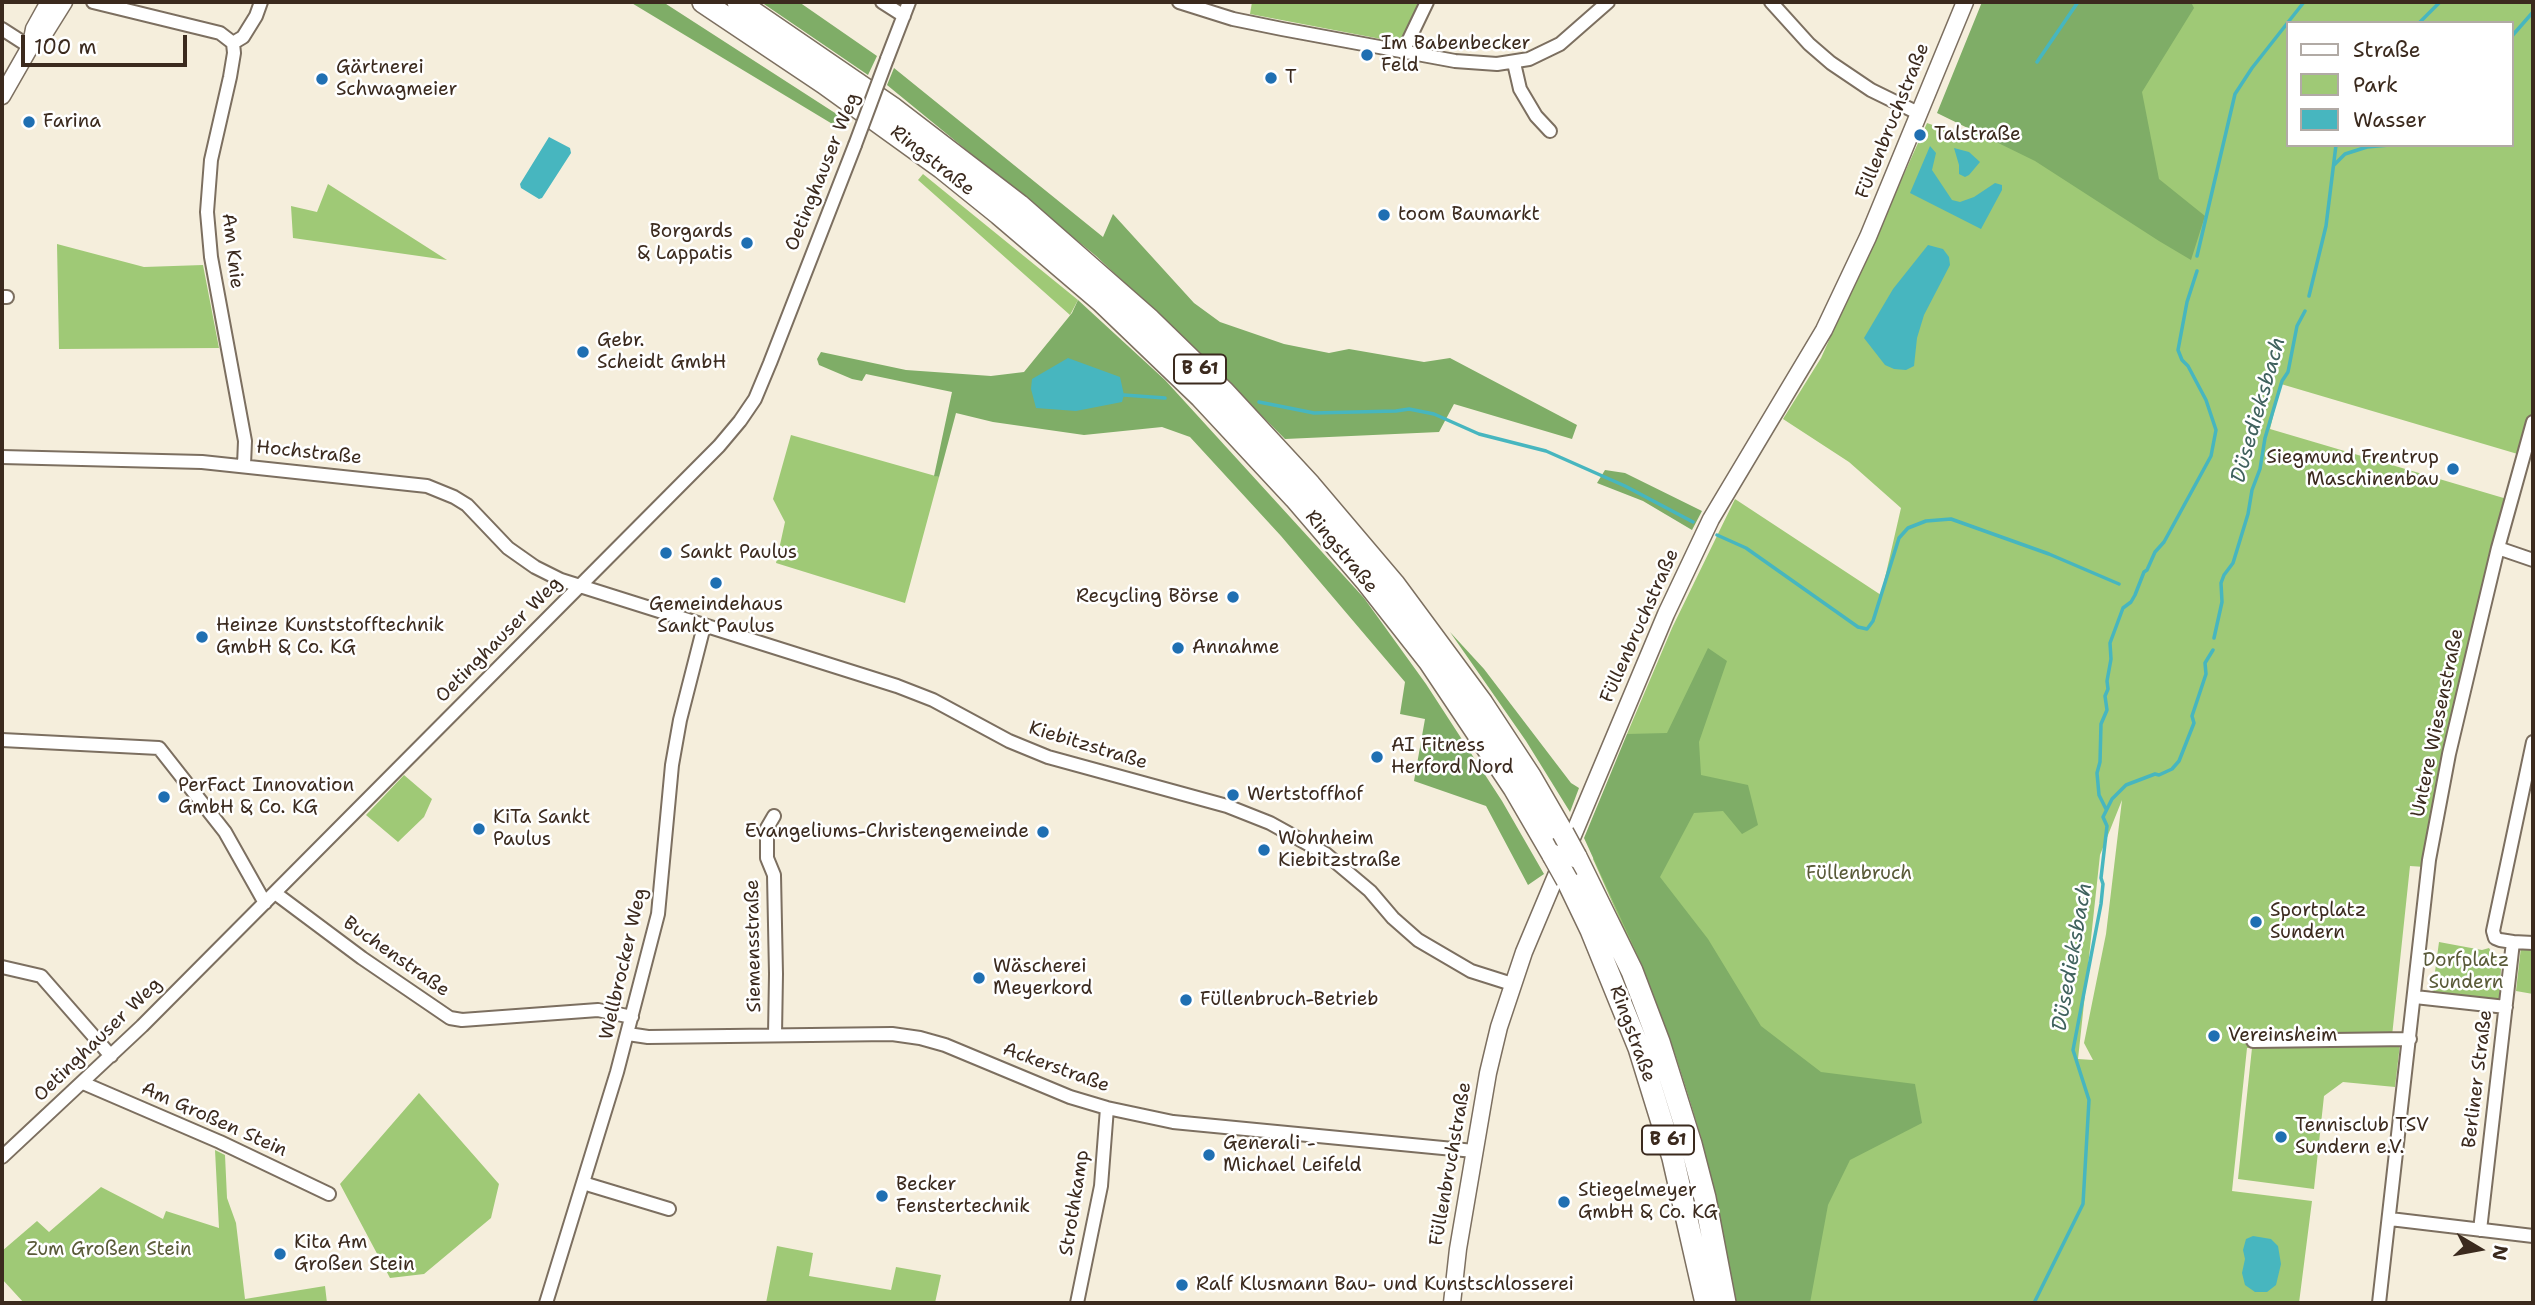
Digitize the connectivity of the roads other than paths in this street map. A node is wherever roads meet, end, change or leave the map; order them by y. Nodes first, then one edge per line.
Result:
1 (49, 2) edge
2 (64, 2) edge
3 (93, 2) edge
4 (261, 2) edge
5 (703, 2) edge
6 (738, 2) edge
7 (882, 2) edge
8 (909, 2) edge
9 (1179, 2) edge
10 (1427, 2) edge
11 (1608, 2) edge
12 (1771, 2) edge
13 (1965, 2) edge
14 (904, 16) junction
15 (2, 29) edge
16 (233, 43) junction
17 (30, 47) junction
18 (1403, 52) junction
19 (1514, 63) junction
20 (2, 96) edge
21 (1917, 113) junction
22 (1550, 131) dead end
23 (2533, 422) edge
24 (2, 457) edge
25 (244, 465) junction
26 (2498, 548) junction
27 (2533, 560) edge
28 (579, 587) junction
29 (704, 626) junction
30 (2, 740) edge
31 (2533, 742) edge
32 (774, 816) dead end
33 (275, 893) junction
34 (264, 903) junction
35 (2513, 942) junction
36 (2533, 943) edge
37 (2, 967) edge
38 (1512, 984) junction
39 (2415, 997) junction
40 (2506, 1007) junction
41 (632, 1017) junction
42 (628, 1034) junction
43 (775, 1035) junction
44 (2410, 1039) junction
45 (2253, 1041) dead end
46 (111, 1056) junction
47 (83, 1083) junction
48 (1107, 1108) junction
49 (1474, 1151) junction
50 (2, 1157) edge
51 (583, 1183) junction
52 (329, 1194) dead end
53 (668, 1209) dead end
54 (2390, 1219) junction
55 (2480, 1230) junction
56 (2533, 1236) edge
57 (546, 1303) edge
58 (1077, 1303) edge
59 (1452, 1303) edge
60 (1706, 1303) edge
61 (1725, 1303) edge
62 (2379, 1303) edge

1 - 17 street
2 - 17 street
3 - 16 street
4 - 16 street
5 - 60 highway, Ringstraße / B 61, bridge
6 - 61 highway, Ringstraße / B 61, bridge
7 - 14 street
8 - 14 street, Oetinghauser Weg
9 - 18 street
10 - 18 street
11 - 19 street
12 - 21 street
13 - 21 street, Füllenbruchstraße
14 - 28 street, Oetinghauser Weg, bridge
15 - 17 street
16 - 25 street, Am Knie
17 - 20 street
18 - 19 street
19 - 22 street
21 - 38 street, Füllenbruchstraße
23 - 26 street, Untere Wiesenstraße
24 - 25 street, Hochstraße
25 - 28 street, Hochstraße
26 - 27 street
26 - 39 street, Untere Wiesenstraße
28 - 29 street, Kiebitzstraße
28 - 33 street, Oetinghauser Weg
29 - 38 street, Kiebitzstraße
29 - 41 street, Wellbrocker Weg
30 - 34 street
31 - 35 street
32 - 43 street, Siemensstraße
33 - 34 street, Oetinghauser Weg
33 - 41 street, Buchenstraße
34 - 46 street, Oetinghauser Weg
35 - 36 street
35 - 40 street, Berliner Straße
37 - 46 street
38 - 49 street, Füllenbruchstraße
39 - 40 street
39 - 44 street, Untere Wiesenstraße
40 - 55 street, Berliner Straße
41 - 42 street, Wellbrocker Weg
42 - 43 street, Ackerstraße
42 - 51 street, Wellbrocker Weg
43 - 48 street, Ackerstraße
44 - 45 street
44 - 54 street, Untere Wiesenstraße
46 - 47 street, Oetinghauser Weg
47 - 50 street, Oetinghauser Weg
47 - 52 street, Am Großen Stein
48 - 49 street, Ackerstraße
48 - 58 street, Strothkamp
49 - 59 street, Füllenbruchstraße
51 - 53 street
51 - 57 street, Wellbrocker Weg
54 - 55 street
54 - 62 street, Untere Wiesenstraße
55 - 56 street

